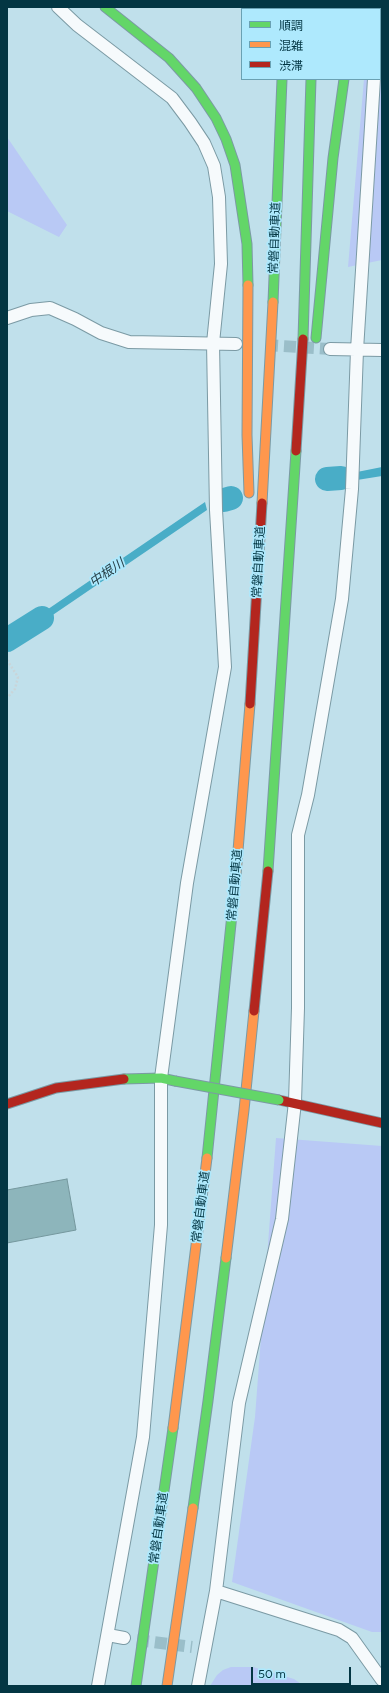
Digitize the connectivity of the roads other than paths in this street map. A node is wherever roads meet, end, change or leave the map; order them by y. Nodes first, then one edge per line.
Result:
1 (58, 7) edge
2 (105, 7) edge
3 (282, 80) edge
4 (311, 80) edge
5 (344, 80) edge
6 (374, 80) edge
7 (7, 318) edge
8 (213, 343) junction
9 (236, 344) dead end
10 (315, 348) dead end
11 (330, 349) tunnel mouth
12 (357, 350) junction
13 (382, 350) edge
14 (309, 402) dead end
15 (250, 504) dead end
16 (251, 535) dead end
17 (290, 556) junction
18 (255, 636) junction
19 (161, 1078) junction
20 (295, 1102) junction
21 (7, 1104) edge
22 (382, 1123) edge
23 (216, 1591) junction
24 (108, 1635) junction
25 (124, 1638) tunnel mouth
26 (192, 1647) tunnel mouth
27 (204, 1650) junction
28 (382, 1680) edge
29 (98, 1686) edge
30 (136, 1686) edge
31 (166, 1686) edge
32 (198, 1686) edge

1 - 8 street
2 - 15 main road
3 - 18 main road, 常磐自動車道
4 - 17 main road
5 - 10 main road
6 - 12 street
7 - 8 street
8 - 9 street
8 - 19 street
11 - 12 street
12 - 13 street
12 - 20 street
14 - 17 main road
16 - 18 main road
17 - 31 main road
18 - 30 main road, 常磐自動車道
19 - 20 main road, bridge
19 - 21 main road
19 - 24 street
20 - 22 main road
20 - 23 street
23 - 27 street
23 - 28 street
24 - 25 street
24 - 29 street
26 - 27 street
27 - 32 street

